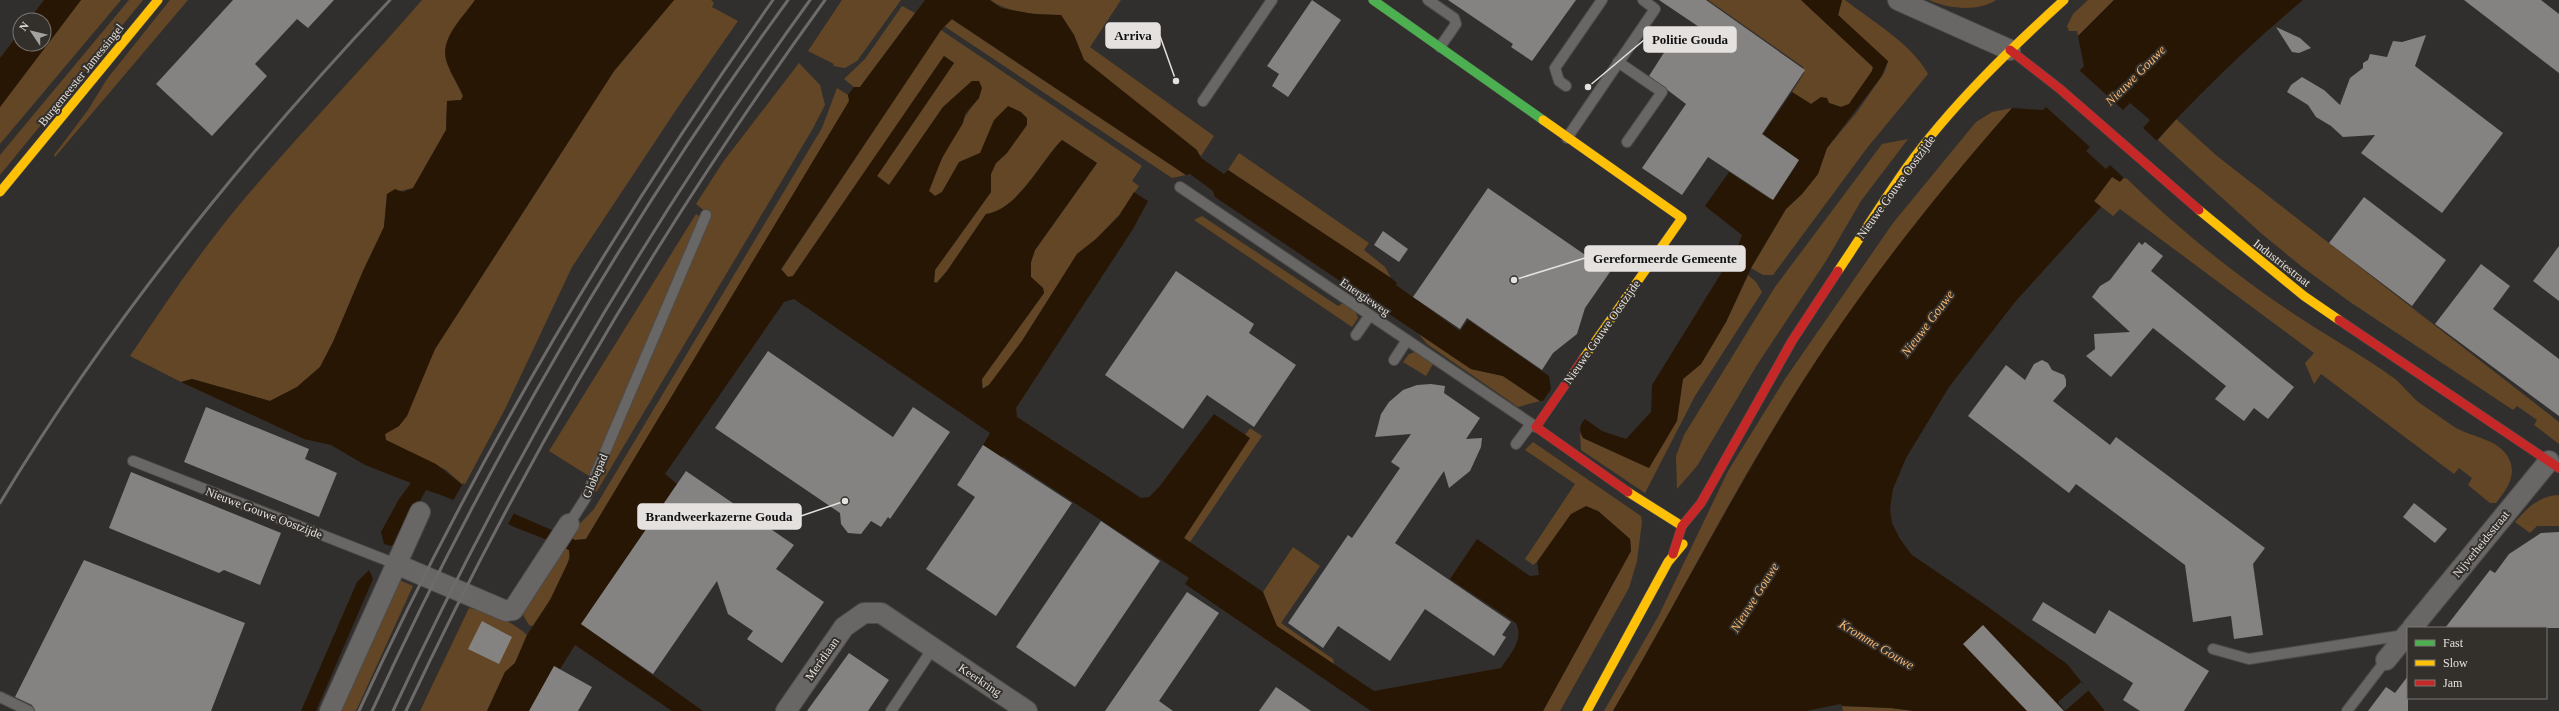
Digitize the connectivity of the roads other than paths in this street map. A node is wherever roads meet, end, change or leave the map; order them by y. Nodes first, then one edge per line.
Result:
1 (158, 0) edge
2 (1272, 0) edge
3 (1373, 0) edge
4 (1428, 0) edge
5 (1602, 0) edge
6 (1643, 0) edge
7 (1898, 0) edge
8 (2064, 0) edge
9 (1440, 47) junction
10 (2010, 50) junction
11 (1618, 62) junction
12 (1566, 86) dead end
13 (1203, 101) dead end
14 (1567, 138) junction
15 (1627, 142) dead end
16 (23, 166) junction
17 (1180, 187) dead end
18 (0, 192) edge
19 (0, 200) edge
20 (706, 215) dead end
21 (1370, 315) junction
22 (1356, 335) dead end
23 (1407, 340) junction
24 (1394, 360) dead end
25 (1534, 425) junction
26 (1516, 444) dead end
27 (133, 461) dead end
28 (2554, 464) edge
29 (1700, 503) junction
30 (420, 512) dead end
31 (1700, 522) dead end
32 (1682, 526) junction
33 (567, 527) joint
34 (1692, 537) dead end
35 (1683, 544) junction
36 (1673, 554) junction
37 (396, 564) junction
38 (864, 613) joint
39 (2413, 627) edge
40 (2407, 632) edge
41 (2407, 634) edge
42 (933, 648) junction
43 (2213, 650) dead end
44 (2386, 660) joint
45 (0, 697) edge
46 (29, 711) edge
47 (330, 711) edge
48 (786, 711) edge
49 (891, 711) edge
50 (1026, 711) edge
51 (1587, 711) edge
52 (2347, 711) edge

1 - 16 main road, Burgemeester Jamessingel
2 - 13 lane
3 - 9 main road, Nieuwe Gouwe Oostzijde
4 - 9 lane
5 - 12 lane
6 - 11 lane
7 - 10 street
8 - 10 main road, Nieuwe Gouwe Oostzijde
9 - 14 main road, Nieuwe Gouwe Oostzijde
10 - 28 main road, Industriestraat
10 - 29 main road, Nieuwe Gouwe Oostzijde
11 - 14 lane
11 - 15 lane
14 - 25 main road, Nieuwe Gouwe Oostzijde
16 - 18 main road, Burgemeester Jamessingel
16 - 19 main road, Burgemeester Jamessingel
17 - 21 lane, Energieweg
20 - 33 lane, Globepad
21 - 22 lane
21 - 23 lane, Energieweg
23 - 24 lane
23 - 25 lane, Energieweg
25 - 26 lane
25 - 32 main road
27 - 37 lane, Nieuwe Gouwe Oostzijde
28 - 39 street, Nijverheidsstraat
29 - 31 main road, Nieuwe Gouwe Oostzijde
29 - 32 main road, Nieuwe Gouwe Oostzijde
30 - 37 street
32 - 35 main road
32 - 36 main road, Nieuwe Gouwe Oostzijde
33 - 37 street, Globepad
34 - 35 main road, Nieuwe Gouwe Oostzijde
35 - 36 main road, Nieuwe Gouwe Oostzijde
36 - 51 main road, Nieuwe Gouwe Oostzijde
37 - 47 street
38 - 42 street, Keerkring
38 - 48 street, Meridiaan
40 - 43 lane
41 - 44 street, Nijverheidsstraat
42 - 49 lane
42 - 50 street, Keerkring
44 - 52 lane, Nijverheidsstraat
45 - 46 lane

